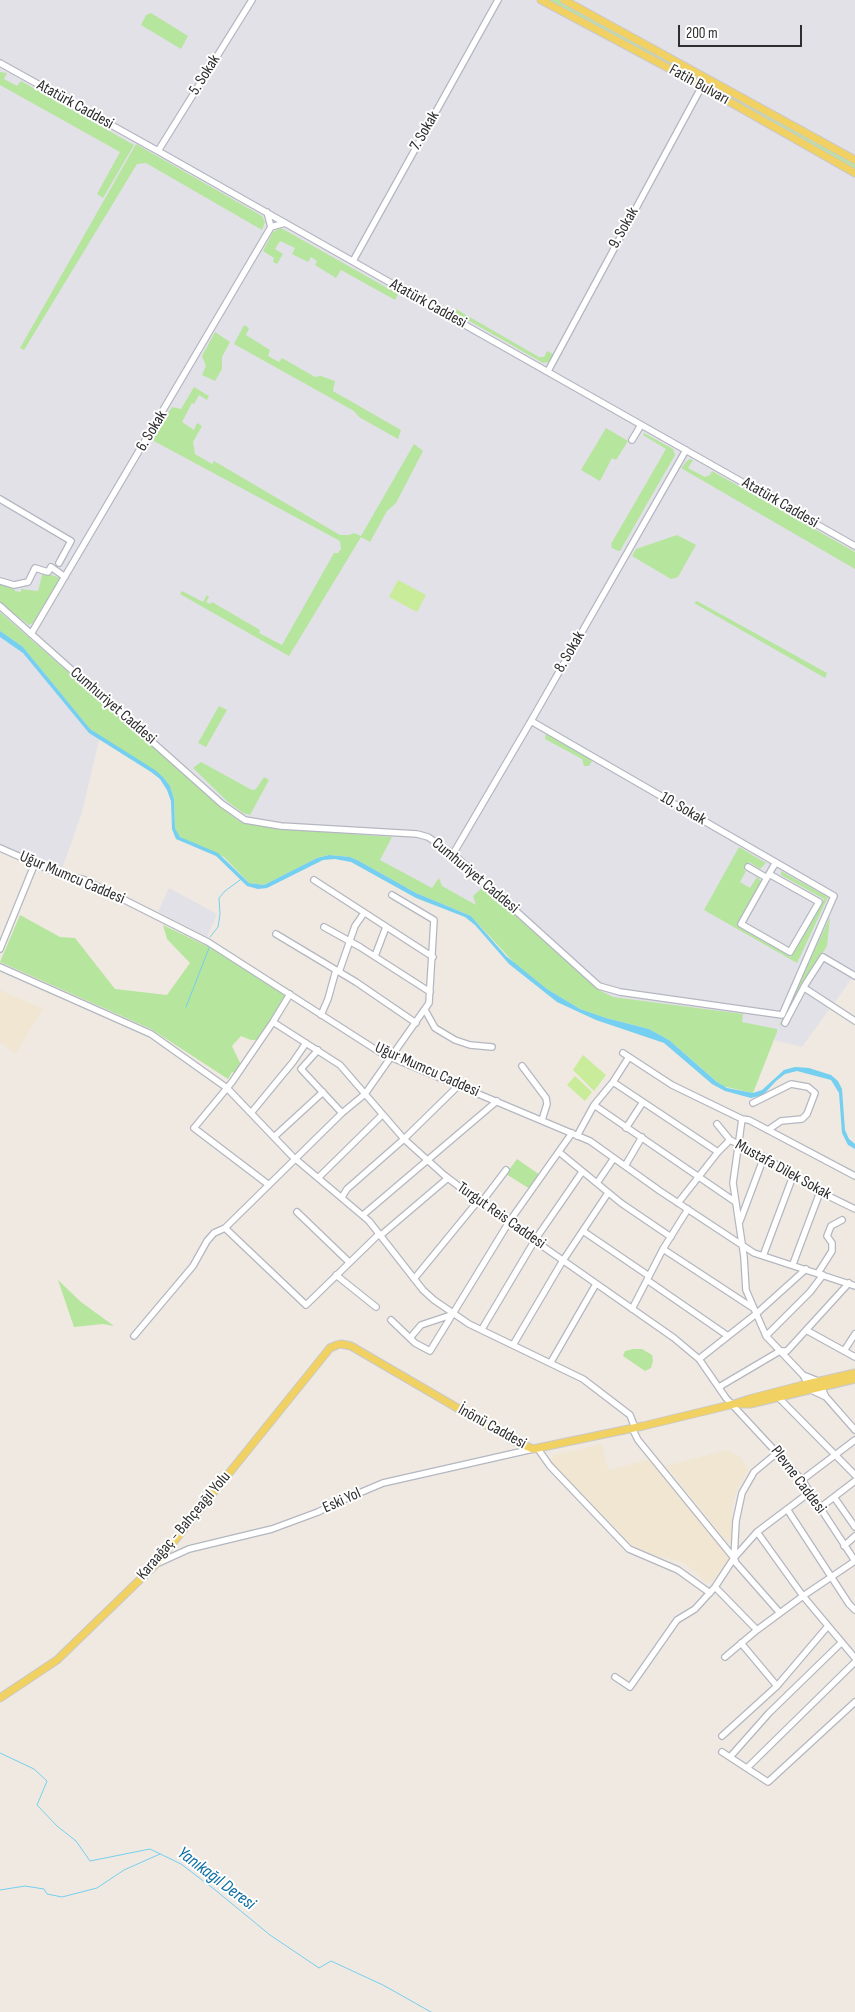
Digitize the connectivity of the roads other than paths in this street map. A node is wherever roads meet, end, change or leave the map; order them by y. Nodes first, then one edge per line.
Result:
1 (252, 0) edge
2 (498, 0) edge
3 (542, 0) edge
4 (564, 0) edge
5 (2, 65) edge
6 (712, 81) junction
7 (702, 86) junction
8 (158, 150) junction
9 (855, 160) edge
10 (855, 173) edge
11 (267, 212) junction
12 (286, 223) junction
13 (271, 227) junction
14 (352, 261) junction
15 (548, 372) junction
16 (641, 425) junction
17 (632, 440) dead end
18 (686, 450) junction
19 (0, 499) edge
20 (855, 546) edge
21 (59, 563) dead end
22 (65, 577) junction
23 (0, 581) edge
24 (0, 606) edge
25 (32, 634) junction
26 (532, 721) junction
27 (0, 848) edge
28 (453, 854) junction
29 (35, 863) junction
30 (776, 863) junction
31 (748, 867) dead end
32 (768, 876) junction
33 (314, 880) dead end
34 (392, 895) dead end
35 (834, 896) joint
36 (364, 913) junction
37 (386, 926) junction
38 (324, 927) dead end
39 (276, 934) dead end
40 (348, 942) junction
41 (0, 949) edge
42 (375, 956) junction
43 (432, 957) junction
44 (0, 968) edge
45 (338, 971) junction
46 (855, 976) edge
47 (806, 989) dead end
48 (430, 992) junction
49 (290, 994) junction
50 (425, 1010) junction
51 (321, 1015) junction
52 (855, 1021) edge
53 (273, 1022) junction
54 (416, 1023) junction
55 (785, 1023) dead end
56 (306, 1042) junction
57 (492, 1047) dead end
58 (318, 1050) junction
59 (623, 1053) dead end
60 (390, 1057) junction
61 (629, 1057) junction
62 (522, 1066) dead end
63 (613, 1082) junction
64 (459, 1085) junction
65 (227, 1088) junction
66 (323, 1092) junction
67 (365, 1094) junction
68 (497, 1101) junction
69 (643, 1102) junction
70 (754, 1103) dead end
71 (594, 1105) junction
72 (342, 1113) junction
73 (251, 1114) junction
74 (382, 1115) junction
75 (742, 1119) junction
76 (542, 1120) junction
77 (717, 1124) dead end
78 (626, 1128) junction
79 (768, 1130) junction
80 (574, 1134) junction
81 (642, 1137) junction
82 (274, 1138) junction
83 (404, 1139) junction
84 (730, 1140) junction
85 (737, 1144) junction
86 (559, 1152) junction
87 (718, 1152) junction
88 (295, 1158) junction
89 (614, 1158) junction
90 (764, 1158) junction
91 (427, 1160) junction
92 (625, 1166) junction
93 (506, 1170) dead end
94 (582, 1172) junction
95 (793, 1176) junction
96 (855, 1176) edge
97 (697, 1177) junction
98 (318, 1178) junction
99 (448, 1178) junction
100 (597, 1183) junction
101 (269, 1185) junction
102 (820, 1192) junction
103 (608, 1193) junction
104 (342, 1198) junction
105 (734, 1201) junction
106 (480, 1202) junction
107 (678, 1203) junction
108 (688, 1209) junction
109 (855, 1209) edge
110 (296, 1212) dead end
111 (363, 1215) junction
112 (842, 1220) dead end
113 (509, 1222) junction
114 (739, 1225) junction
115 (225, 1228) junction
116 (583, 1231) junction
117 (380, 1234) junction
118 (671, 1237) junction
119 (535, 1240) junction
120 (742, 1245) junction
121 (664, 1249) junction
122 (763, 1256) junction
123 (563, 1260) junction
124 (349, 1262) junction
125 (792, 1264) junction
126 (806, 1269) junction
127 (336, 1274) junction
128 (821, 1274) junction
129 (648, 1278) junction
130 (414, 1279) junction
131 (596, 1284) junction
132 (852, 1285) edge
133 (376, 1307) dead end
134 (632, 1309) junction
135 (754, 1311) junction
136 (454, 1314) junction
137 (391, 1320) dead end
138 (482, 1329) junction
139 (806, 1330) junction
140 (855, 1334) edge
141 (134, 1336) dead end
142 (728, 1336) junction
143 (766, 1336) junction
144 (410, 1338) junction
145 (513, 1345) junction
146 (351, 1346) joint
147 (780, 1351) junction
148 (844, 1351) junction
149 (855, 1357) edge
150 (699, 1359) junction
151 (551, 1362) junction
152 (855, 1373) edge
153 (803, 1375) junction
154 (855, 1379) edge
155 (819, 1384) junction
156 (719, 1387) junction
157 (809, 1387) junction
158 (826, 1397) junction
159 (779, 1398) junction
160 (734, 1404) junction
161 (854, 1427) edge
162 (633, 1428) junction
163 (855, 1440) edge
164 (535, 1449) junction
165 (778, 1452) junction
166 (835, 1454) junction
167 (855, 1475) edge
168 (802, 1480) junction
169 (855, 1481) edge
170 (810, 1492) junction
171 (834, 1497) junction
172 (820, 1507) junction
173 (787, 1510) junction
174 (855, 1527) edge
175 (757, 1532) junction
176 (855, 1536) edge
177 (844, 1546) junction
178 (734, 1558) junction
179 (855, 1561) edge
180 (155, 1565) junction
181 (831, 1578) junction
182 (715, 1587) junction
183 (710, 1593) junction
184 (803, 1596) junction
185 (855, 1610) edge
186 (780, 1613) junction
187 (828, 1626) junction
188 (757, 1630) junction
189 (741, 1643) junction
190 (841, 1643) junction
191 (725, 1657) dead end
192 (855, 1658) edge
193 (855, 1662) edge
194 (615, 1677) dead end
195 (777, 1686) junction
196 (0, 1698) edge
197 (855, 1702) edge
198 (722, 1736) dead end
199 (722, 1752) dead end
200 (730, 1757) junction
201 (747, 1768) junction

1 - 8 street, 5. Sokak
2 - 14 street, 7. Sokak
3 - 7 main road, Fatih Bulvarı
4 - 6 main road, Fatih Bulvarı
5 - 8 street, Atatürk Caddesi
6 - 7 main road
6 - 9 main road, Fatih Bulvarı
7 - 10 main road, Fatih Bulvarı
7 - 15 street, 9. Sokak
8 - 11 street, Atatürk Caddesi
11 - 12 street, Atatürk Caddesi
11 - 13 street
12 - 13 street
12 - 14 street, Atatürk Caddesi
13 - 22 street, 6. Sokak
14 - 15 street, Atatürk Caddesi
15 - 16 street, Atatürk Caddesi
16 - 17 street
16 - 18 street, Atatürk Caddesi
18 - 20 street, Atatürk Caddesi
18 - 26 street, 8. Sokak
19 - 21 street
22 - 23 street
22 - 25 street, 6. Sokak
24 - 25 street, Cumhuriyet Caddesi
25 - 28 street, Cumhuriyet Caddesi
26 - 28 street, 8. Sokak
26 - 30 street, 10. Sokak
27 - 29 street, Uğur Mumcu Caddesi
28 - 35 street, Cumhuriyet Caddesi
29 - 41 street
29 - 49 street, Uğur Mumcu Caddesi
30 - 32 street
30 - 35 street, 10. Sokak
31 - 32 street
32 - 32 street
33 - 36 street
34 - 43 street
36 - 37 street
36 - 40 street
37 - 42 street
37 - 43 street
38 - 40 street
39 - 45 street
40 - 42 street
40 - 45 street
42 - 48 street
43 - 48 street
44 - 65 street
45 - 51 street
45 - 54 street
46 - 55 street
47 - 52 street
48 - 50 street
49 - 51 street, Uğur Mumcu Caddesi
49 - 53 street
50 - 54 street
50 - 57 street
51 - 60 street, Uğur Mumcu Caddesi
53 - 56 street, Turgut Reis Caddesi
53 - 65 street
54 - 60 street
56 - 58 street, Turgut Reis Caddesi
56 - 73 street
58 - 66 street
58 - 67 street, Turgut Reis Caddesi
59 - 61 street
60 - 64 street, Uğur Mumcu Caddesi
60 - 67 street
61 - 63 street
61 - 75 street
62 - 76 street
63 - 69 street
63 - 71 street
64 - 68 street, Uğur Mumcu Caddesi
64 - 83 street
65 - 73 street
65 - 101 street
66 - 72 street
66 - 82 street
67 - 72 street
67 - 74 street, Turgut Reis Caddesi
68 - 76 street, Uğur Mumcu Caddesi
68 - 91 street
69 - 78 street
69 - 87 street
70 - 79 street
71 - 78 street
71 - 80 street
72 - 88 street
73 - 82 street
74 - 83 street, Turgut Reis Caddesi
74 - 98 street
75 - 79 street
75 - 85 street
76 - 80 street, Uğur Mumcu Caddesi
77 - 84 street, Mustafa Dilek Sokak
78 - 81 street
79 - 96 street
80 - 86 street
80 - 89 street, Uğur Mumcu Caddesi
81 - 92 street
81 - 97 street
82 - 88 street
83 - 91 street, Turgut Reis Caddesi
83 - 104 street
84 - 85 street, Mustafa Dilek Sokak
84 - 87 street
85 - 90 street, Mustafa Dilek Sokak
85 - 105 street
86 - 94 street
86 - 113 street
87 - 97 street
88 - 98 street
88 - 101 street
89 - 92 street, Uğur Mumcu Caddesi
89 - 100 street
90 - 95 street, Mustafa Dilek Sokak
90 - 114 street
91 - 99 street, Turgut Reis Caddesi
91 - 111 street
92 - 107 street, Uğur Mumcu Caddesi
93 - 106 street
94 - 100 street
94 - 119 street
95 - 102 street, Mustafa Dilek Sokak
95 - 122 street
97 - 105 street
97 - 107 street
98 - 104 street
99 - 106 street, Turgut Reis Caddesi
99 - 117 street
100 - 103 street
101 - 115 street
102 - 109 street, Mustafa Dilek Sokak
102 - 125 street
103 - 116 street
103 - 118 street
104 - 111 street
105 - 114 street
106 - 113 street, Turgut Reis Caddesi
106 - 130 street
107 - 108 street, Uğur Mumcu Caddesi
108 - 118 street
108 - 120 street, Uğur Mumcu Caddesi
110 - 124 street
111 - 117 street
112 - 128 street
113 - 119 street, Turgut Reis Caddesi
113 - 136 street
114 - 120 street
115 - 127 street
115 - 141 street
116 - 123 street
116 - 129 street
117 - 124 street
117 - 130 street
118 - 121 street
119 - 123 street, Turgut Reis Caddesi
119 - 138 street
120 - 122 street, Uğur Mumcu Caddesi
120 - 135 street
121 - 129 street
121 - 135 street
122 - 125 street, Uğur Mumcu Caddesi
123 - 131 street, Turgut Reis Caddesi
123 - 145 street
124 - 127 street
125 - 126 street, Uğur Mumcu Caddesi
126 - 128 street, Uğur Mumcu Caddesi
126 - 135 street
127 - 133 street
128 - 132 street, Uğur Mumcu Caddesi
128 - 143 street
129 - 134 street
129 - 142 street
130 - 136 street
131 - 134 street, Turgut Reis Caddesi
131 - 151 street
132 - 139 street
134 - 150 street, Turgut Reis Caddesi
135 - 142 street
135 - 143 street
136 - 138 street
136 - 144 street
136 - 144 street
137 - 144 street
138 - 145 street
139 - 147 street
139 - 148 street
140 - 148 street
142 - 150 street
143 - 147 street
145 - 151 street
146 - 164 main road, İnönü Caddesi
146 - 180 main road, Karaağaç - Bahçeağıl Yolu
147 - 153 street
147 - 156 street
148 - 149 street
150 - 156 street, Turgut Reis Caddesi
151 - 162 street
152 - 155 main road, İnönü Caddesi
153 - 155 street
153 - 157 street
154 - 155 main road, İnönü Caddesi
155 - 157 main road, İnönü Caddesi
155 - 158 street
156 - 160 street, Turgut Reis Caddesi
157 - 158 street
157 - 159 main road, İnönü Caddesi
157 - 160 main road, İnönü Caddesi
158 - 161 street
159 - 160 main road, İnönü Caddesi
159 - 166 street
160 - 162 main road, İnönü Caddesi
160 - 165 street, Plevne Caddesi
162 - 164 main road, İnönü Caddesi
162 - 178 street
163 - 166 street
164 - 180 street, Eski Yol
164 - 183 street
165 - 168 street, Plevne Caddesi
165 - 178 street
166 - 167 street
166 - 168 street
168 - 170 street, Plevne Caddesi
169 - 171 street
170 - 172 street, Plevne Caddesi
170 - 173 street
171 - 172 street
171 - 174 street
172 - 177 street, Plevne Caddesi
173 - 175 street
173 - 181 street
175 - 178 street
175 - 184 street
176 - 177 street
177 - 179 street, Plevne Caddesi
178 - 182 street
178 - 186 street
179 - 181 street
180 - 196 main road, Karaağaç - Bahçeağıl Yolu
181 - 184 street
181 - 185 street
182 - 183 street
182 - 188 street
183 - 194 street
184 - 186 street
184 - 187 street
186 - 188 street
187 - 190 street
187 - 195 street
188 - 189 street
189 - 191 street
189 - 195 street
190 - 192 street
190 - 200 street
193 - 201 street
195 - 198 street
197 - 201 street
199 - 200 street
200 - 201 street

